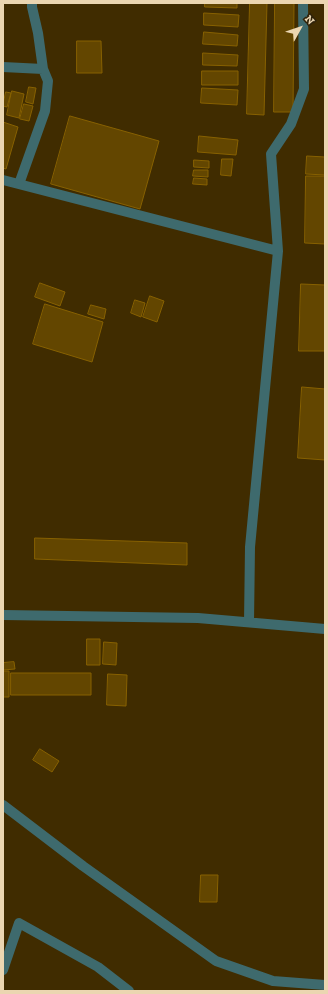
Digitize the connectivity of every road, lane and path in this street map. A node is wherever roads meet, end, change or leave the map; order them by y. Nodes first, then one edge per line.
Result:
1 (32, 3) edge
2 (303, 3) edge
3 (3, 67) edge
4 (42, 69) junction
5 (3, 180) edge
6 (18, 184) junction
7 (278, 251) junction
8 (3, 615) edge
9 (249, 622) junction
10 (325, 629) edge
11 (3, 805) edge
12 (3, 970) edge
13 (325, 985) edge
14 (129, 991) edge

1 - 4 street
2 - 7 street
3 - 4 street
4 - 6 street
5 - 6 street
6 - 7 street
7 - 9 street
8 - 9 street
9 - 10 street
11 - 13 street
12 - 14 street

